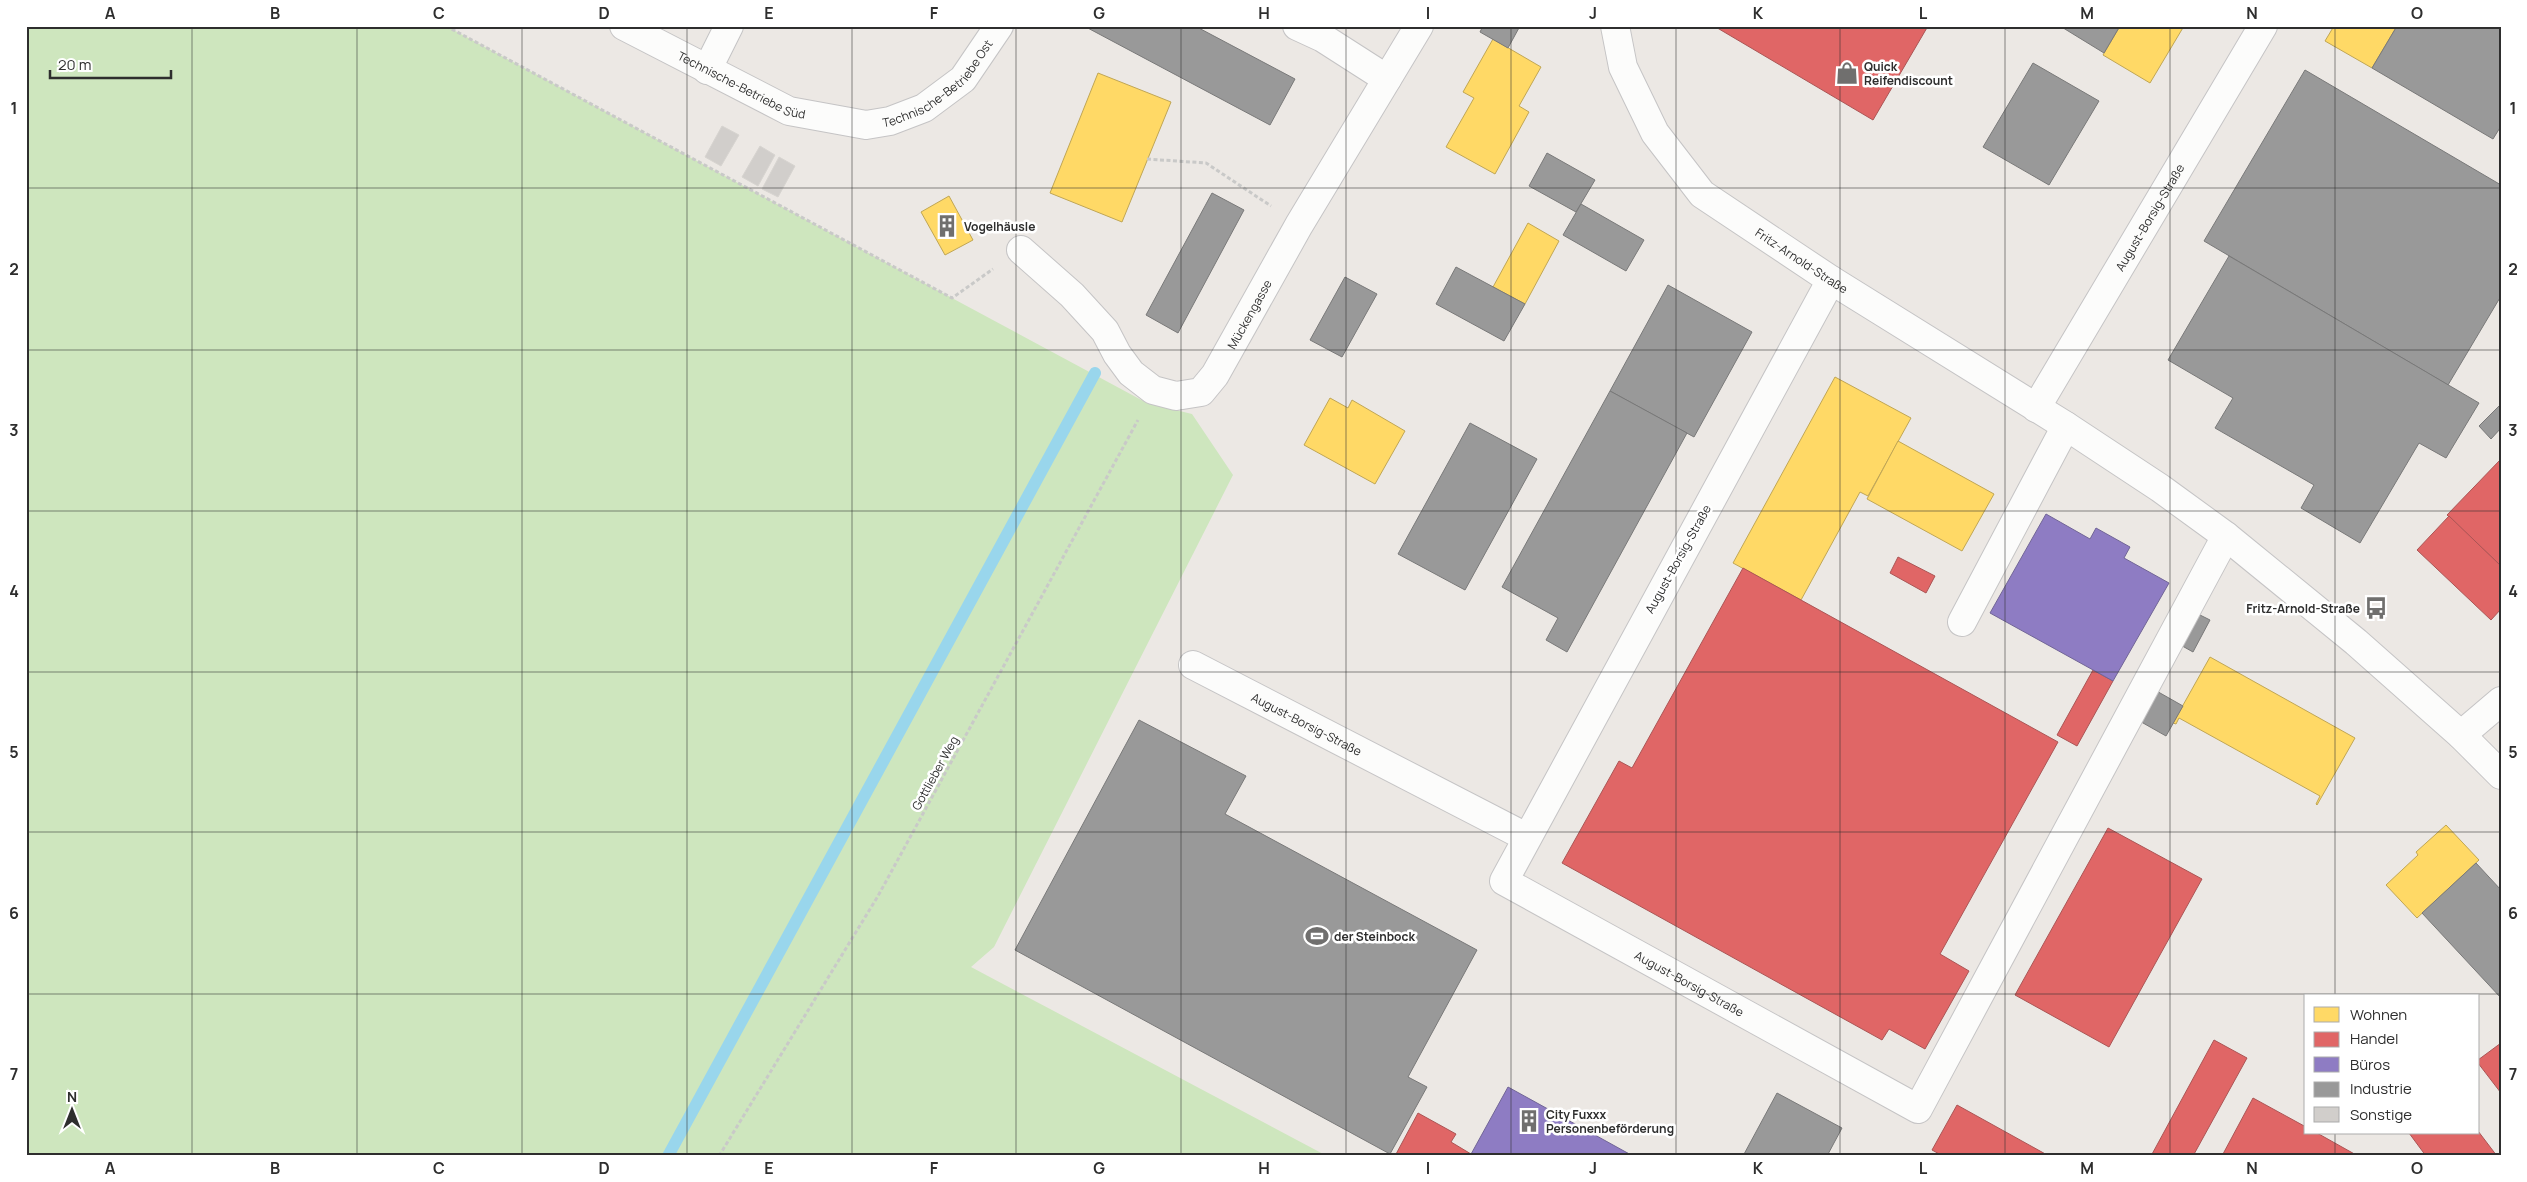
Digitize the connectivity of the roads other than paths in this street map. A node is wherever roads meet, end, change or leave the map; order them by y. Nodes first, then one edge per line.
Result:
1 (624, 26) edge
2 (729, 26) edge
3 (999, 26) edge
4 (1297, 26) edge
5 (1419, 26) edge
6 (1615, 26) edge
7 (2263, 26) edge
8 (706, 70) junction
9 (1387, 79) junction
10 (866, 124) joint
11 (1020, 250) road end
12 (1831, 280) junction
13 (2036, 408) junction
14 (2066, 426) junction
15 (2226, 536) junction
16 (1962, 622) dead end
17 (1193, 665) dead end
18 (2501, 701) edge
19 (2462, 735) junction
20 (2501, 775) edge
21 (1526, 837) junction

1 - 8 street, Technische-Betriebe Süd
2 - 8 street
3 - 10 street, Technische-Betriebe Ost
4 - 9 street
5 - 9 street, Mückengasse
6 - 12 street, Fritz-Arnold-Straße
7 - 13 street, August-Borsig-Straße
8 - 10 street, Technische-Betriebe Süd
9 - 11 street, Mückengasse
12 - 13 street, Fritz-Arnold-Straße
12 - 21 street, August-Borsig-Straße
13 - 14 street, Fritz-Arnold-Straße
14 - 15 street, Fritz-Arnold-Straße
14 - 16 street
15 - 19 street, Fritz-Arnold-Straße
15 - 21 street, August-Borsig-Straße
17 - 21 street, August-Borsig-Straße
18 - 19 street
19 - 20 street, Fritz-Arnold-Straße

